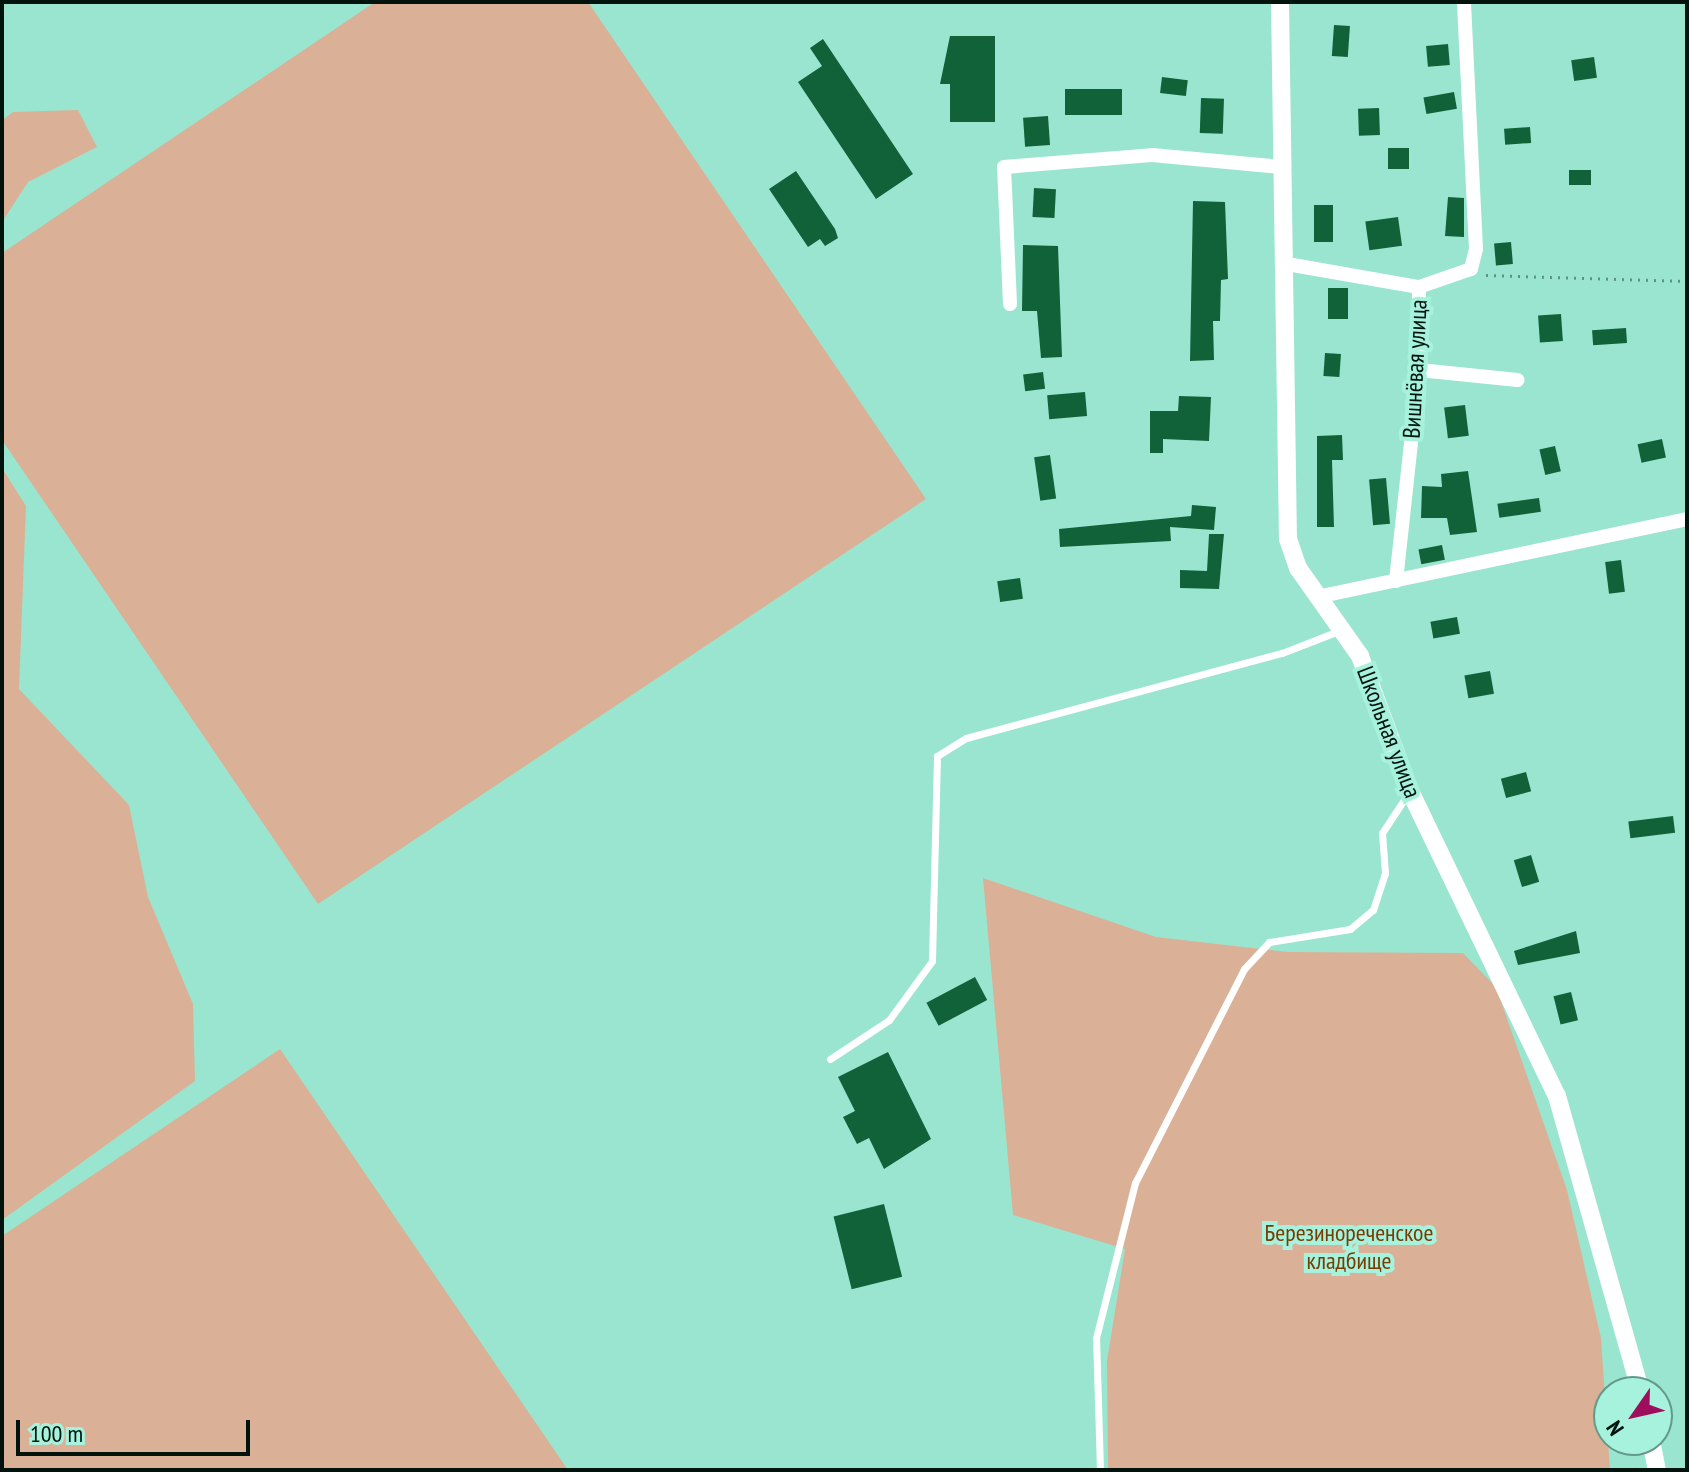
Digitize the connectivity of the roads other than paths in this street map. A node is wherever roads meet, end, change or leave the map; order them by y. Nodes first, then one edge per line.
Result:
1 (1280, 2) edge
2 (1464, 2) edge
3 (1282, 167) junction
4 (1287, 264) junction
5 (1419, 287) junction
6 (1010, 304) dead end
7 (1419, 370) junction
8 (1517, 380) dead end
9 (1687, 519) edge
10 (1396, 581) junction
11 (1317, 597) junction
12 (1341, 630) junction
13 (1410, 791) junction
14 (830, 1059) dead end
15 (1636, 1376) edge
16 (1100, 1470) edge

1 - 3 street, Школьная улица
2 - 5 street, Вишнёвая улица
3 - 4 street, Школьная улица
3 - 6 street
4 - 5 street
4 - 11 street, Школьная улица
5 - 7 street, Вишнёвая улица
7 - 8 street
7 - 10 street, Вишнёвая улица
9 - 10 street
10 - 11 street
11 - 12 street, Школьная улица
12 - 13 street, Школьная улица
12 - 14 lane
13 - 15 street, Школьная улица
13 - 16 lane

